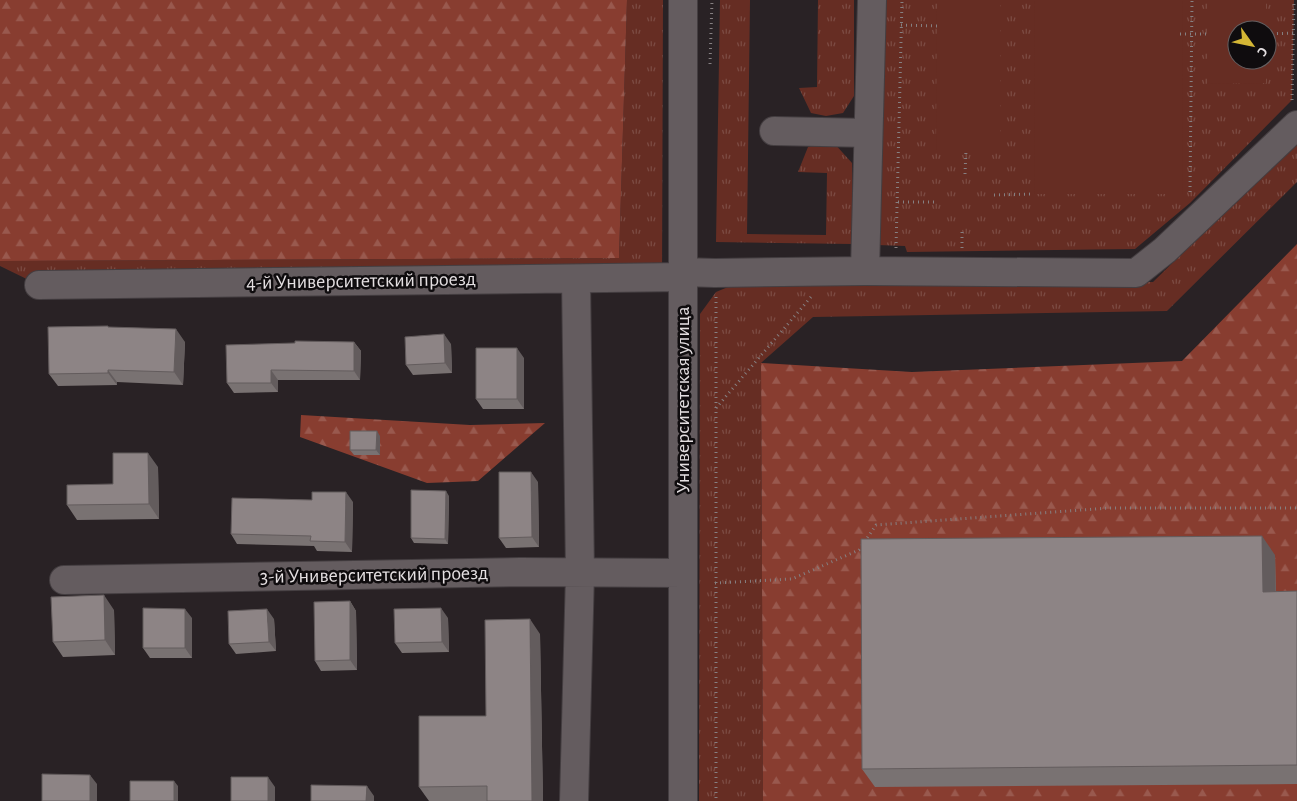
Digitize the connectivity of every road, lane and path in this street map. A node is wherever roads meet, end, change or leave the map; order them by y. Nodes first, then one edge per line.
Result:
1 (683, 0) edge
2 (872, 0) edge
3 (1192, 0) edge
4 (1294, 0) edge
5 (901, 25) dead end
6 (937, 26) dead end
7 (1294, 33) junction
8 (1180, 34) dead end
9 (1192, 34) junction
10 (1207, 34) dead end
11 (1277, 34) edge
12 (1295, 71) edge
13 (1295, 112) edge
14 (774, 131) dead end
15 (868, 133) junction
16 (966, 150) dead end
17 (965, 174) dead end
18 (1190, 193) dead end
19 (1034, 194) dead end
20 (994, 195) dead end
21 (898, 202) dead end
22 (938, 202) dead end
23 (962, 231) dead end
24 (962, 251) dead end
25 (864, 271) junction
26 (833, 272) junction
27 (715, 273) junction
28 (683, 275) junction
29 (576, 279) junction
30 (39, 285) dead end
31 (715, 408) junction
32 (1297, 508) edge
33 (580, 573) junction
34 (683, 573) junction
35 (64, 580) dead end
36 (715, 584) junction
37 (574, 801) edge
38 (683, 801) edge
39 (716, 801) edge

1 - 28 street, Университетская улица
2 - 15 street
3 - 9 path
4 - 7 path
5 - 6 path
7 - 11 path
7 - 12 path
8 - 9 path
9 - 10 path
9 - 18 path
12 - 13 path
13 - 25 street, 4-й Университетский проезд
14 - 15 street
15 - 25 street
16 - 17 path
19 - 20 path
21 - 22 path
23 - 24 path
25 - 26 street, 4-й Университетский проезд
26 - 27 street, 4-й Университетский проезд
26 - 31 path
27 - 28 street, 4-й Университетский проезд
27 - 31 path
28 - 29 street, 4-й Университетский проезд
28 - 34 street, Университетская улица
29 - 30 street, 4-й Университетский проезд
29 - 33 street
31 - 36 path
32 - 36 path
33 - 34 street, 3-й Университетский проезд
33 - 35 street, 3-й Университетский проезд
33 - 37 street
34 - 38 street, Университетская улица
36 - 39 path

